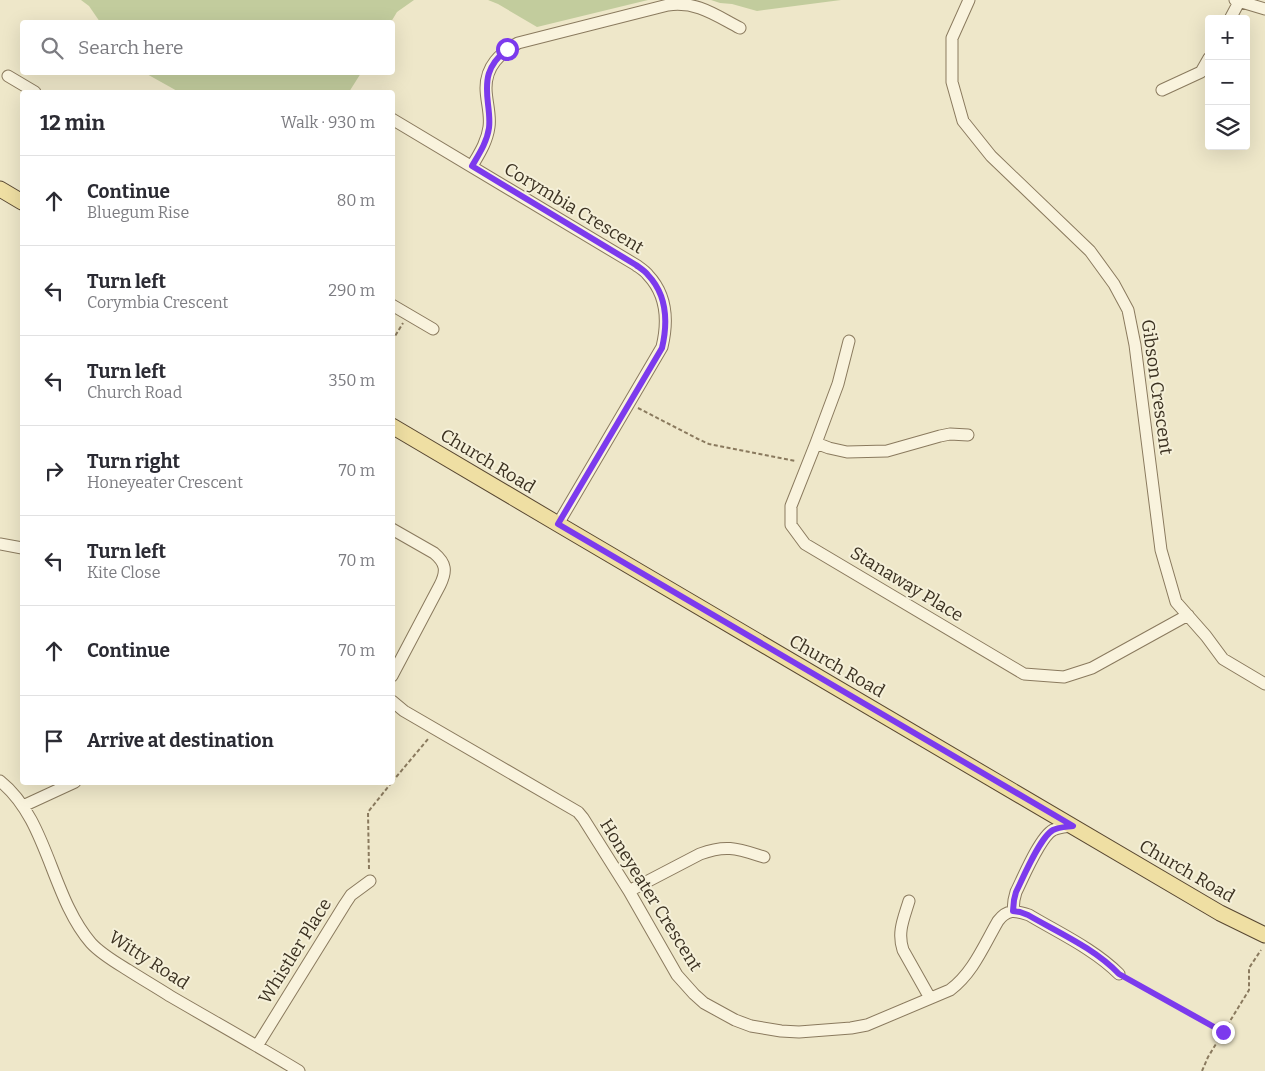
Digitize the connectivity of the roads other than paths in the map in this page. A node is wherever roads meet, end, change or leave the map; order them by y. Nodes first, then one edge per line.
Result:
1 (969, 0) edge
2 (1237, 1) edge
3 (1265, 8) edge
4 (1232, 15) edge
5 (740, 28) dead end
6 (1208, 60) edge
7 (8, 76) dead end
8 (32, 90) edge
9 (1162, 90) dead end
10 (395, 121) edge
11 (472, 166) junction
12 (0, 189) edge
13 (20, 201) edge
14 (395, 307) edge
15 (433, 329) dead end
16 (849, 341) dead end
17 (395, 428) edge
18 (968, 435) dead end
19 (816, 443) junction
20 (558, 524) junction
21 (395, 531) edge
22 (0, 544) edge
23 (20, 548) edge
24 (1188, 615) junction
25 (395, 670) edge
26 (1265, 684) edge
27 (395, 704) edge
28 (0, 781) edge
29 (68, 785) edge
30 (23, 806) junction
31 (1073, 826) junction
32 (764, 857) dead end
33 (370, 881) road end
34 (629, 891) junction
35 (909, 901) dead end
36 (1013, 911) junction
37 (1263, 943) edge
38 (1119, 974) road end
39 (930, 998) junction
40 (257, 1046) junction
41 (299, 1071) edge

1 - 24 street, Gibson Crescent
2 - 3 street
2 - 4 street
5 - 11 street
6 - 9 street
7 - 8 street
10 - 11 street, Corymbia Crescent
11 - 20 street, Corymbia Crescent
12 - 13 main road
14 - 15 street
16 - 19 street, Stanaway Place
17 - 20 main road, Church Road
18 - 19 street
19 - 24 street, Stanaway Place
20 - 31 main road, Church Road
21 - 25 street
22 - 23 street
24 - 26 street, Gibson Crescent
27 - 34 street, Honeyeater Crescent
28 - 30 street, Witty Road
29 - 30 street
30 - 40 street, Witty Road
31 - 36 street
31 - 37 main road, Church Road
32 - 34 street
33 - 40 street, Whistler Place
34 - 39 street, Honeyeater Crescent
35 - 39 street
36 - 38 street
36 - 39 street, Honeyeater Crescent
40 - 41 street, Witty Road

